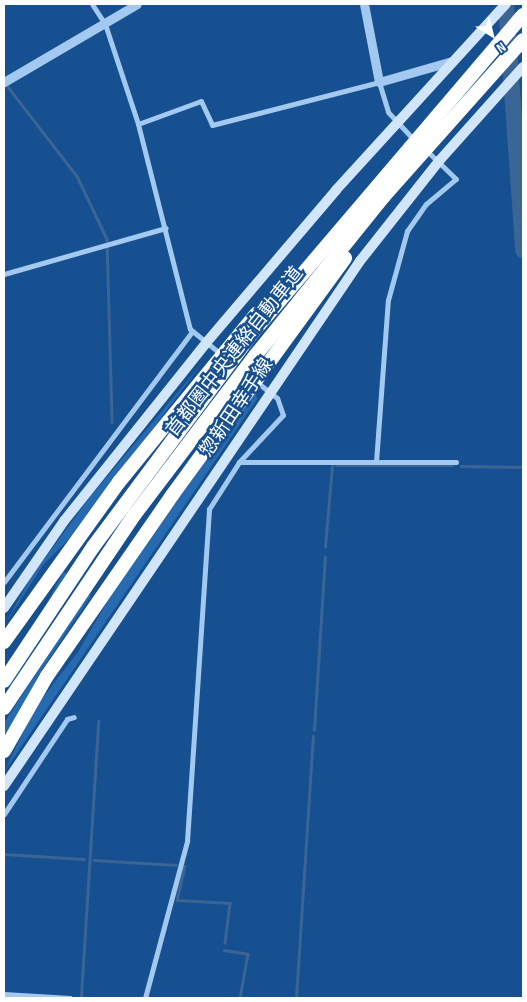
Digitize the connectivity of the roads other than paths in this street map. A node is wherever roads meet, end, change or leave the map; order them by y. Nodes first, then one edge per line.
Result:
1 (92, 4) edge
2 (137, 4) edge
3 (364, 4) edge
4 (506, 4) edge
5 (523, 15) edge
6 (105, 24) junction
7 (523, 40) edge
8 (452, 61) junction
9 (523, 68) edge
10 (4, 82) edge
11 (379, 82) junction
12 (138, 124) junction
13 (396, 124) junction
14 (439, 161) junction
15 (385, 172) junction
16 (384, 196) junction
17 (166, 228) junction
18 (4, 274) edge
19 (192, 332) junction
20 (206, 343) junction
21 (269, 391) junction
22 (239, 462) junction
23 (376, 462) junction
24 (456, 462) dead end
25 (4, 582) edge
26 (4, 608) edge
27 (4, 642) edge
28 (4, 682) edge
29 (4, 708) edge
30 (74, 717) dead end
31 (4, 751) edge
32 (4, 786) edge
33 (4, 814) edge
34 (4, 994) edge
35 (70, 998) edge
36 (145, 998) edge

1 - 6 street
2 - 6 street
3 - 11 street
4 - 8 main road
5 - 15 highway, 首都圏中央連絡自動車道, bridge
6 - 10 street
6 - 12 street
7 - 16 highway, 首都圏中央連絡自動車道, bridge
8 - 11 street
8 - 13 main road
9 - 14 main road, 惣新田幸手線
11 - 12 street
11 - 13 street
12 - 17 street
13 - 14 street
13 - 20 main road
14 - 21 main road, 惣新田幸手線
14 - 23 street
15 - 27 highway, bridge
15 - 28 highway, 首都圏中央連絡自動車道, bridge
16 - 29 highway, 首都圏中央連絡自動車道, bridge
16 - 31 highway, bridge
17 - 18 street
17 - 19 street
19 - 20 street
19 - 25 street
20 - 21 street
20 - 26 main road
21 - 22 street
21 - 32 main road, 惣新田幸手線
22 - 23 street
22 - 36 street
23 - 24 street
30 - 33 street
34 - 35 street

